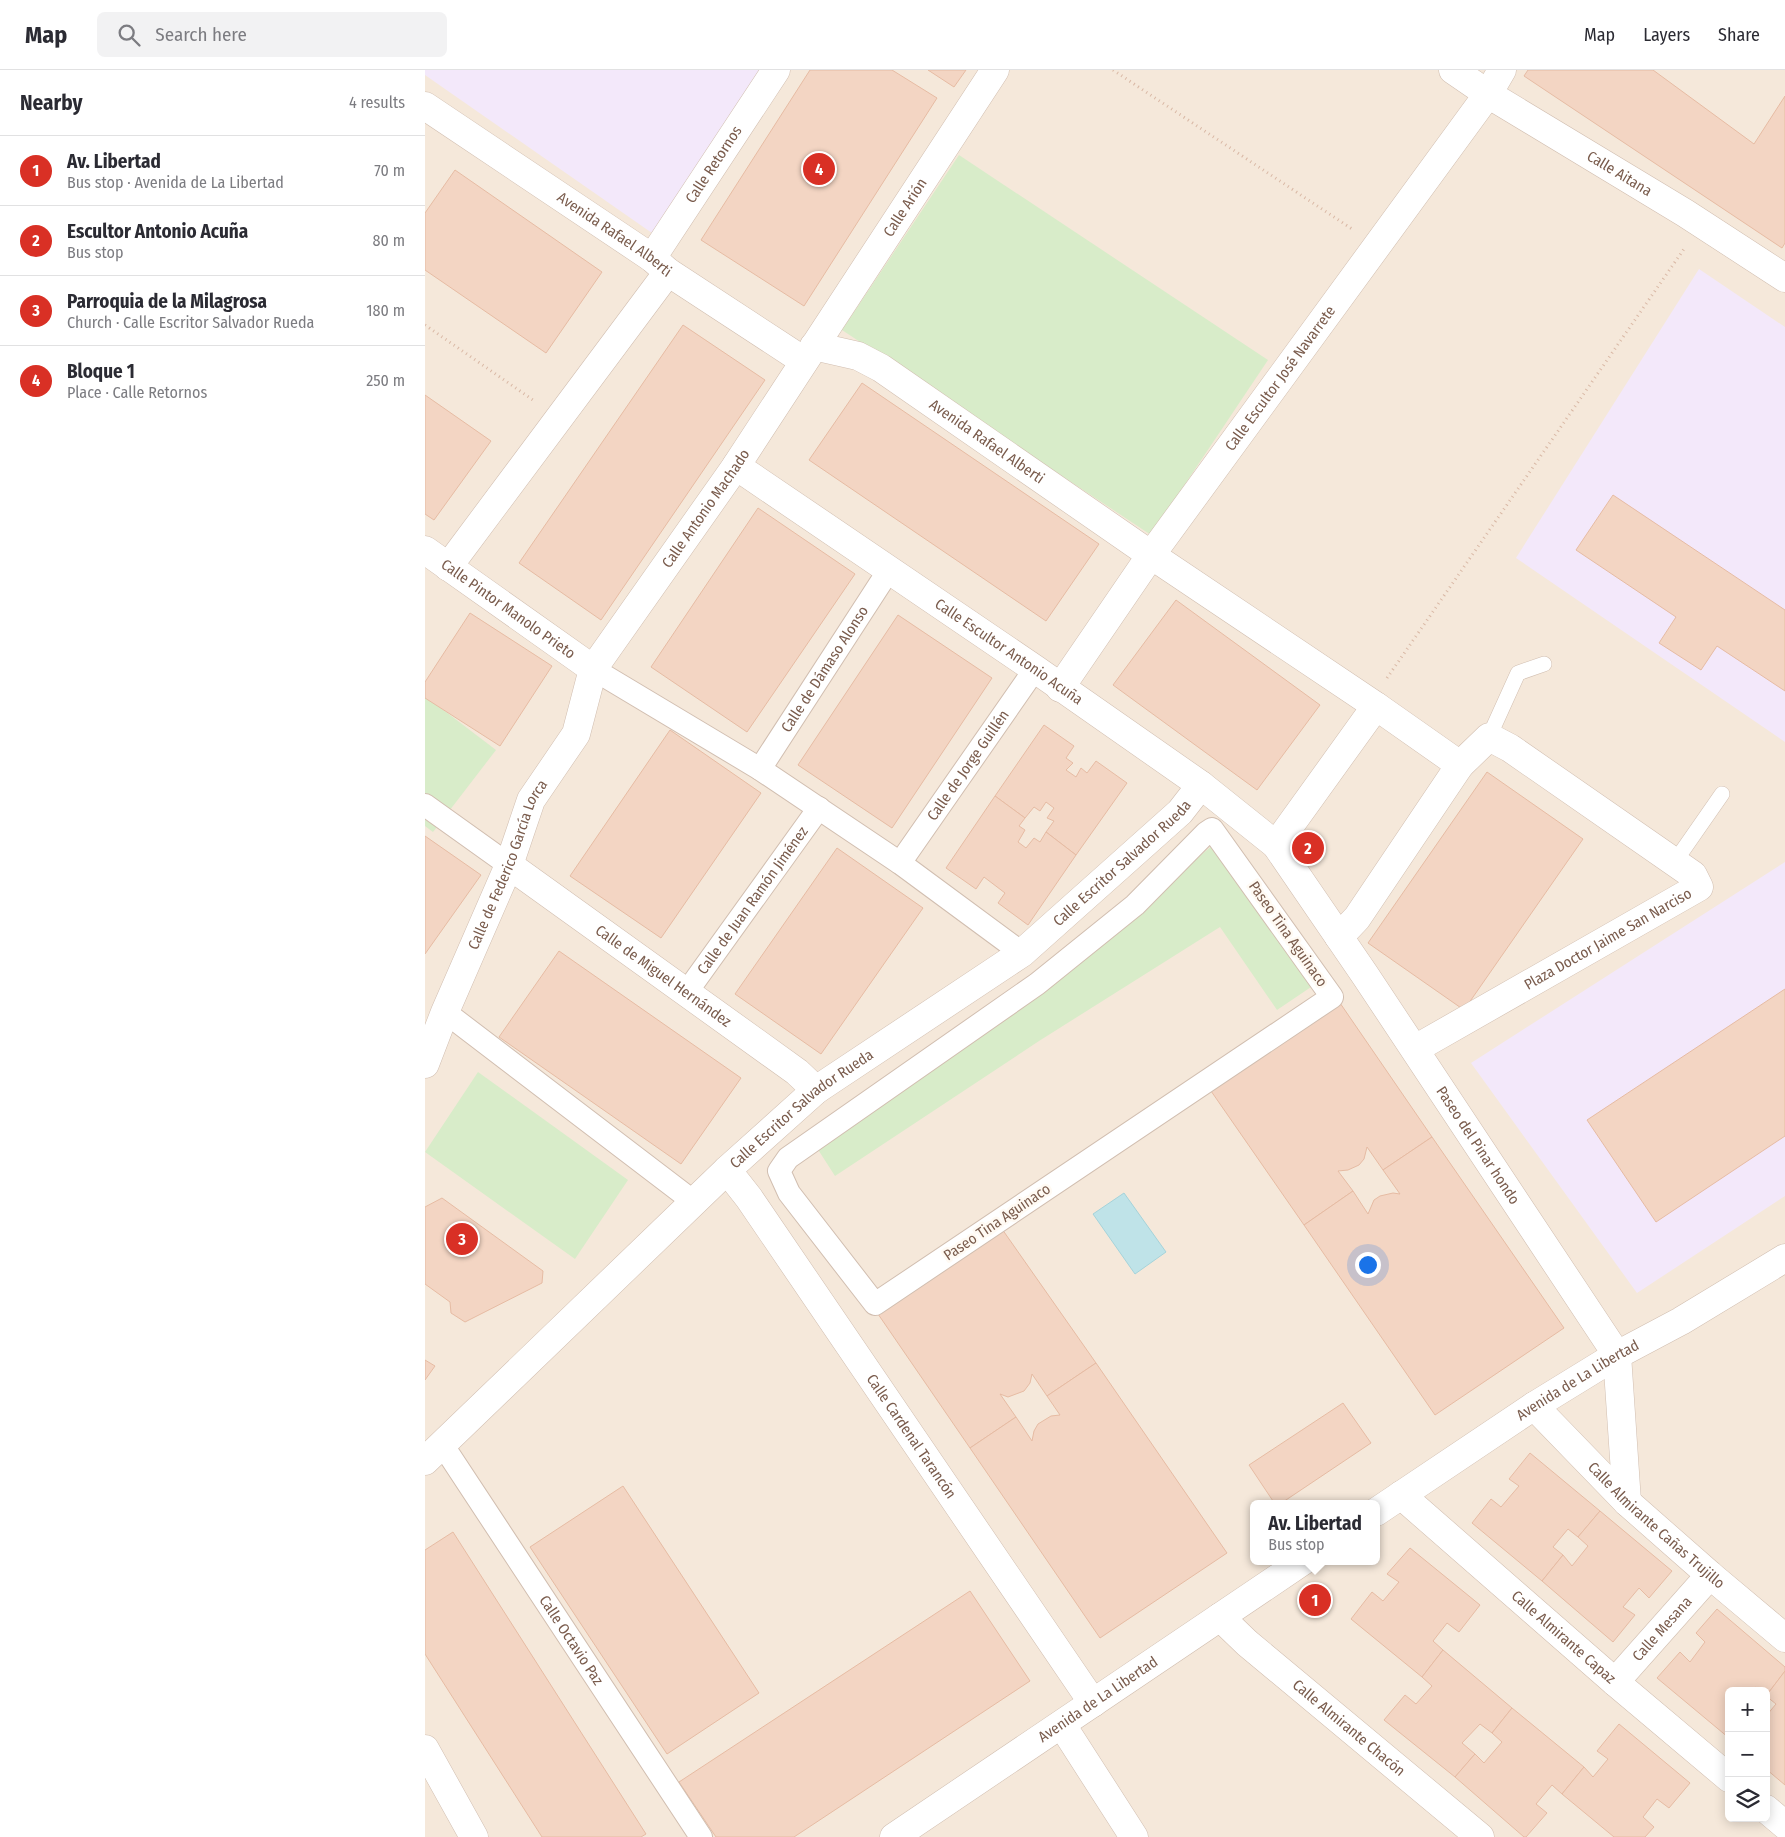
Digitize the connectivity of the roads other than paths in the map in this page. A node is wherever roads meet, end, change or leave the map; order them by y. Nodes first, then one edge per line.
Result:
1 (776, 70) edge
2 (995, 70) edge
3 (1453, 70) edge
4 (1502, 70) edge
5 (1488, 94) junction
6 (425, 106) edge
7 (660, 265) junction
8 (1785, 278) edge
9 (809, 353) junction
10 (736, 466) junction
11 (425, 550) edge
12 (1151, 555) junction
13 (448, 566) junction
14 (889, 570) junction
15 (1544, 664) dead end
16 (593, 669) junction
17 (1035, 669) junction
18 (1060, 688) junction
19 (1376, 706) junction
20 (1489, 737) junction
21 (1460, 765) junction
22 (760, 769) junction
23 (1201, 784) junction
24 (1722, 794) dead end
25 (425, 805) edge
26 (819, 808) junction
27 (1276, 845) junction
28 (900, 863) junction
29 (1674, 863) junction
30 (509, 865) junction
31 (1339, 937) junction
32 (1022, 953) junction
33 (686, 993) junction
34 (435, 1005) edge
35 (1415, 1049) junction
36 (425, 1064) edge
37 (816, 1090) junction
38 (727, 1170) junction
39 (789, 1192) joint
40 (695, 1202) junction
41 (1785, 1258) edge
42 (1617, 1355) junction
43 (1534, 1406) junction
44 (433, 1452) edge
45 (1401, 1495) junction
46 (1627, 1502) junction
47 (1380, 1509) edge
48 (1297, 1565) edge
49 (1710, 1576) junction
50 (1220, 1617) junction
51 (1785, 1638) edge
52 (1615, 1682) junction
53 (1093, 1702) junction
54 (1062, 1725) junction
55 (425, 1749) edge
56 (1728, 1777) edge
57 (435, 1785) edge
58 (1770, 1812) edge
59 (1785, 1825) edge
60 (474, 1837) edge
61 (701, 1837) edge
62 (894, 1837) edge
63 (1134, 1837) edge
64 (1480, 1837) edge

1 - 7 street, Calle Retornos
2 - 9 street, Calle Arión
3 - 5 street, Calle Aitana
4 - 5 street, Calle Escultor José Navarrete
5 - 8 street, Calle Aitana
5 - 12 street, Calle Escultor José Navarrete
6 - 7 street, Avenida Rafael Alberti
7 - 9 street, Avenida Rafael Alberti
7 - 13 street, Calle Retornos
9 - 10 street, Calle Antonio Machado
9 - 12 street, Avenida Rafael Alberti
10 - 14 street, Calle Escultor Antonio Acuña
10 - 16 street, Calle Antonio Machado
11 - 13 street, Calle Pintor Manolo Prieto
12 - 18 street, Calle Escultor José Navarrete
12 - 19 street, Avenida Rafael Alberti
13 - 16 street, Calle Pintor Manolo Prieto
14 - 17 street, Calle Escultor Antonio Acuña
14 - 22 street, Calle de Dámaso Alonso
15 - 20 lane
16 - 22 street
16 - 30 street, Calle de Federico García Lorca
17 - 18 street, Calle Escultor Antonio Acuña
17 - 28 street, Calle de Jorge Guillén
18 - 23 street, Calle Escultor Antonio Acuña
19 - 21 street
19 - 27 street
20 - 21 street
20 - 29 street, Plaza Doctor Jaime San Narciso
21 - 31 street
22 - 26 street
23 - 27 street, Calle Escultor Antonio Acuña
23 - 32 street, Calle Escritor Salvador Rueda
24 - 29 lane
25 - 30 street
26 - 28 street
26 - 33 street, Calle de Juan Ramón Jiménez
27 - 31 street, Calle Escultor Antonio Acuña
28 - 32 street
29 - 35 street, Plaza Doctor Jaime San Narciso
30 - 33 street, Calle de Miguel Hernández
30 - 34 street, Calle de Federico García Lorca
31 - 35 street, Paseo del Pinar hondo
32 - 37 street, Calle Escritor Salvador Rueda
33 - 37 street, Calle de Miguel Hernández
34 - 36 street, Calle de Federico García Lorca
34 - 40 street
35 - 42 street, Paseo del Pinar hondo
37 - 38 street, Calle Escritor Salvador Rueda
38 - 40 street, Calle Escritor Salvador Rueda
38 - 53 street, Calle Cardenal Tarancón
39 - 39 street, Paseo Tina Aguinaco
40 - 44 street, Calle Escritor Salvador Rueda
41 - 42 street, Avenida de La Libertad
42 - 43 street, Avenida de La Libertad
42 - 46 street
43 - 45 street, Avenida de La Libertad
43 - 46 street, Calle Almirante Cañas Trujillo
44 - 61 street, Calle Octavio Paz
45 - 47 street, Avenida de La Libertad
45 - 52 street, Calle Almirante Capaz
46 - 49 street, Calle Almirante Cañas Trujillo
48 - 50 street, Avenida de La Libertad
49 - 51 street, Calle Almirante Cañas Trujillo
49 - 52 street, Calle Mesana
50 - 53 street, Avenida de La Libertad
50 - 64 street, Calle Almirante Chacón
52 - 56 street, Calle Almirante Capaz
53 - 54 street, Avenida de La Libertad
54 - 62 street, Avenida de La Libertad
54 - 63 street
55 - 57 street
57 - 60 street
58 - 59 street

